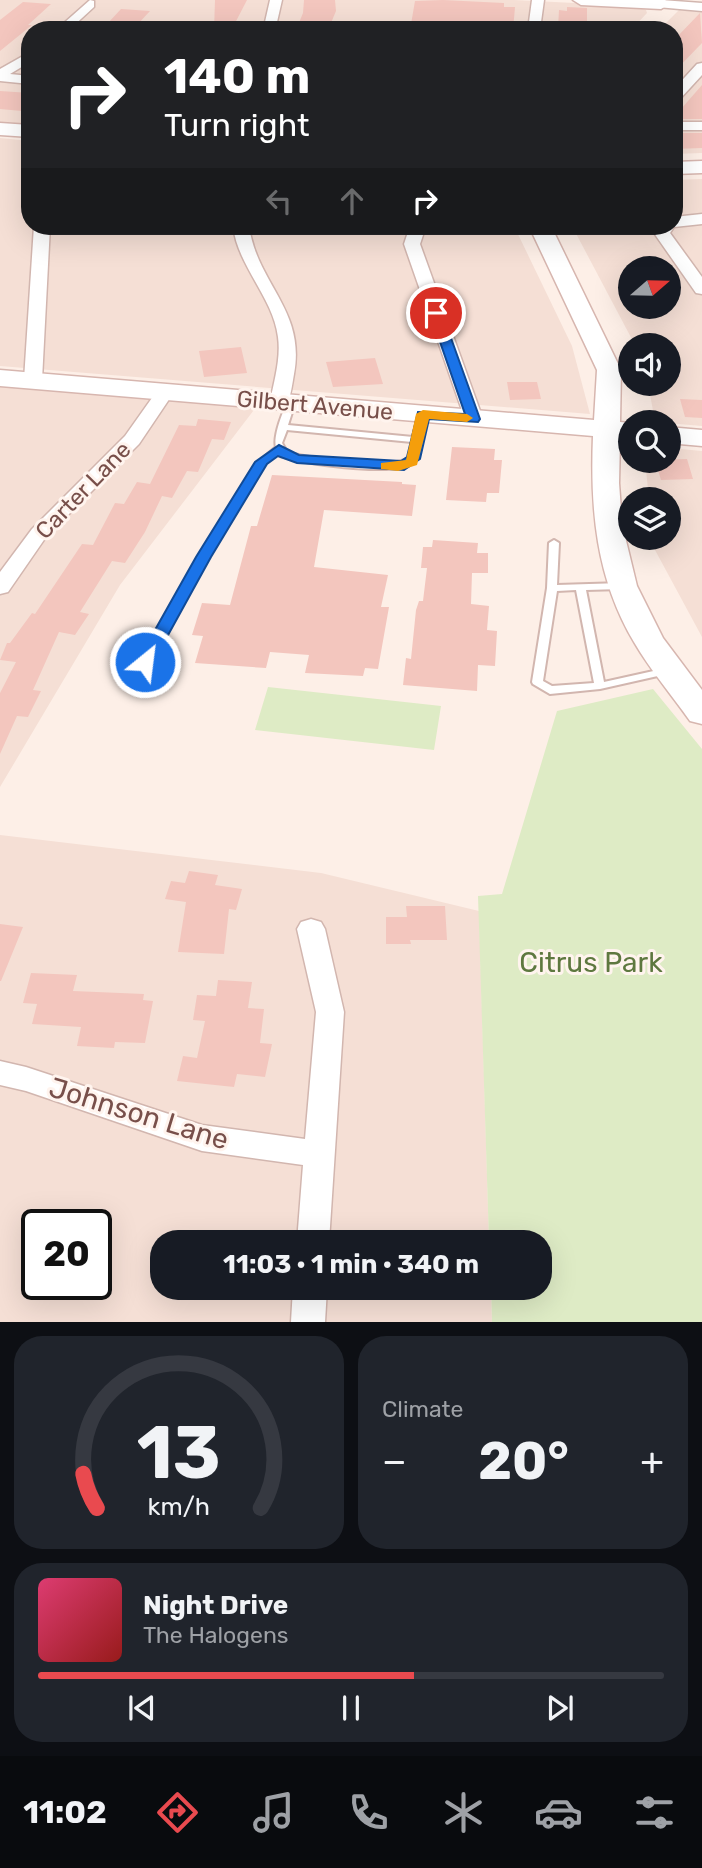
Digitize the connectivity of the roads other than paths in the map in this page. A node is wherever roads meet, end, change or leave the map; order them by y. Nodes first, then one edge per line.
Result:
1 (276, 0) edge
2 (538, 0) edge
3 (581, 0) edge
4 (662, 2) edge
5 (90, 4) dead end
6 (702, 7) edge
7 (72, 21) edge
8 (271, 21) edge
9 (535, 21) edge
10 (653, 21) dead end
11 (21, 62) edge
12 (702, 67) edge
13 (0, 76) edge
14 (21, 79) edge
15 (683, 87) edge
16 (683, 126) edge
17 (702, 126) edge
18 (0, 128) edge
19 (21, 130) edge
20 (702, 167) edge
21 (683, 168) edge
22 (702, 219) edge
23 (683, 221) edge
24 (41, 235) edge
25 (242, 235) edge
26 (415, 235) edge
27 (544, 235) edge
28 (663, 235) edge
29 (702, 289) edge
30 (0, 377) edge
31 (33, 380) junction
32 (165, 392) junction
33 (285, 402) junction
34 (423, 414) junction
35 (474, 419) junction
36 (618, 424) edge
37 (282, 427) junction
38 (618, 430) edge
39 (618, 434) edge
40 (681, 436) edge
41 (702, 438) edge
42 (417, 440) junction
43 (279, 449) junction
44 (554, 543) dead end
45 (622, 586) junction
46 (0, 587) edge
47 (552, 588) junction
48 (581, 588) junction
49 (145, 662) dead end
50 (670, 671) junction
51 (600, 686) junction
52 (702, 713) edge
53 (311, 929) dead end
54 (0, 1073) edge
55 (320, 1154) junction
56 (314, 1230) edge
57 (309, 1300) edge
58 (308, 1322) edge

1 - 8 street
2 - 9 street
3 - 4 street
4 - 6 street
4 - 10 street
5 - 7 street
11 - 13 street
12 - 15 street
13 - 14 street
16 - 17 street
18 - 19 street
20 - 21 street
22 - 23 street
24 - 31 street
25 - 33 street
26 - 35 street
27 - 36 street
28 - 29 street
30 - 31 street, Gilbert Avenue
31 - 32 street, Gilbert Avenue
32 - 33 street, Gilbert Avenue
32 - 46 street, Carter Lane
33 - 34 street, Gilbert Avenue
33 - 37 lane
34 - 35 street, Gilbert Avenue
34 - 42 lane
35 - 38 street, Gilbert Avenue
37 - 42 lane
37 - 43 lane
39 - 45 street
40 - 41 street
42 - 43 lane
43 - 49 lane
44 - 47 lane
45 - 48 lane
45 - 50 street
47 - 48 lane
47 - 51 lane
48 - 51 lane
50 - 51 lane
50 - 52 street
53 - 55 street
54 - 55 street, Johnson Lane
55 - 56 street
57 - 58 street

